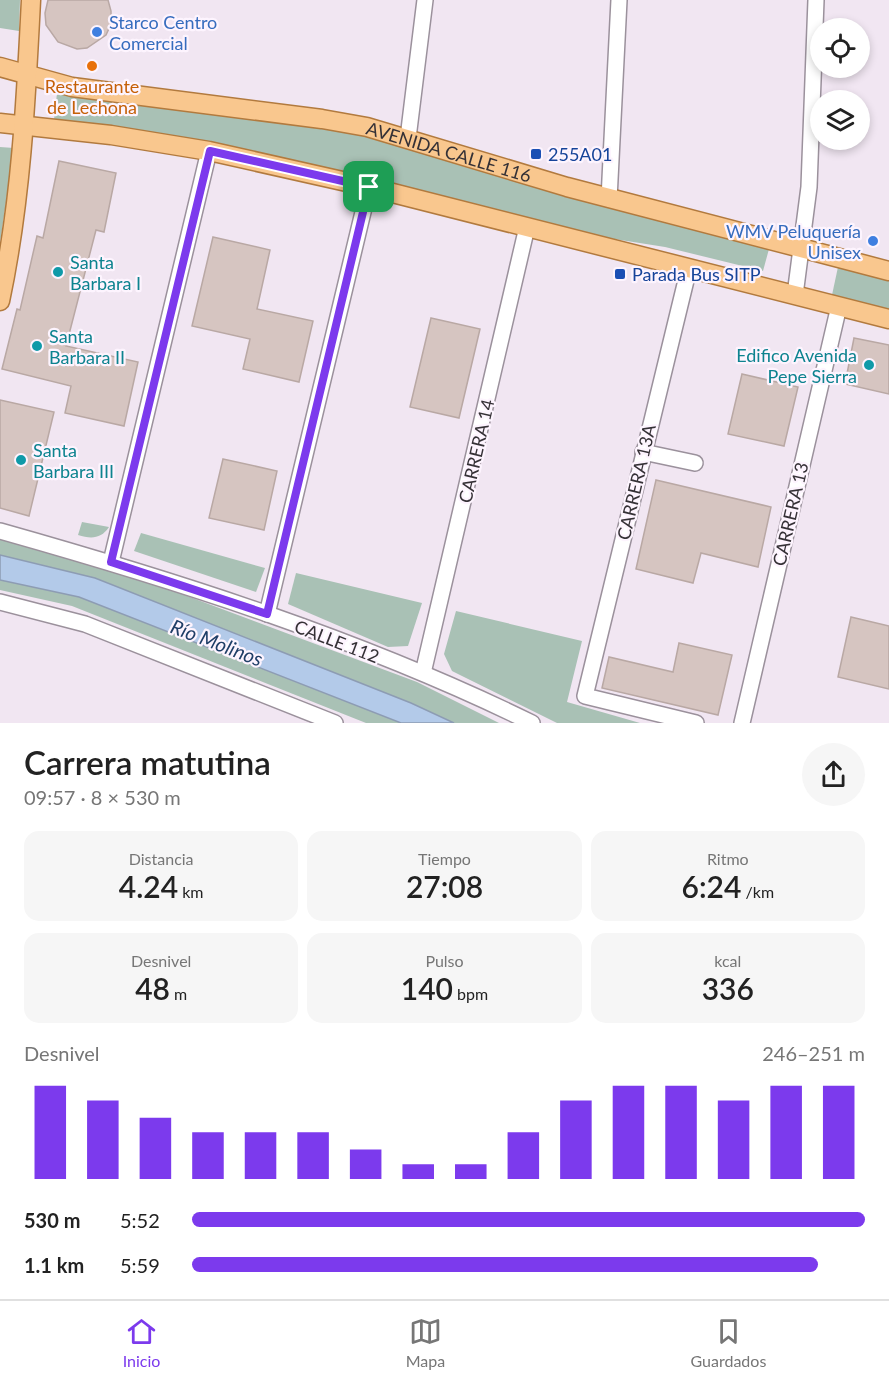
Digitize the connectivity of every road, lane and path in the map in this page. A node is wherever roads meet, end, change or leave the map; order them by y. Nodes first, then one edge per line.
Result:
1 (32, 0) edge
2 (425, 0) edge
3 (618, 0) edge
4 (816, 0) edge
5 (0, 68) edge
6 (27, 75) junction
7 (0, 123) edge
8 (24, 125) junction
9 (408, 138) junction
10 (210, 151) junction
11 (369, 187) junction
12 (609, 199) junction
13 (527, 227) junction
14 (801, 249) junction
15 (689, 268) junction
16 (889, 271) edge
17 (795, 295) junction
18 (0, 301) edge
19 (839, 306) junction
20 (889, 319) edge
21 (643, 452) junction
22 (695, 463) dead end
23 (0, 531) edge
24 (111, 562) junction
25 (0, 602) edge
26 (267, 614) junction
27 (423, 674) junction
28 (335, 723) edge
29 (532, 723) edge
30 (696, 723) edge
31 (742, 723) edge

1 - 6 main road
2 - 9 street
3 - 12 street
4 - 14 street
5 - 6 main road, AVENIDA CALLE 116
6 - 8 main road
6 - 9 main road, AVENIDA CALLE 116
7 - 8 main road
8 - 10 main road
8 - 18 main road
9 - 12 main road, AVENIDA CALLE 116
10 - 11 main road
10 - 24 street
11 - 13 main road
11 - 26 street
12 - 14 main road, AVENIDA CALLE 116
13 - 15 main road
13 - 27 street, CARRERA 14
14 - 16 main road, AVENIDA CALLE 116
14 - 17 street
15 - 17 main road
15 - 21 street, CARRERA 13A
17 - 19 main road
19 - 20 main road
19 - 31 street, CARRERA 13
21 - 22 street
21 - 30 street, CARRERA 13A
23 - 24 street, CALLE 112
24 - 26 street, CALLE 112
25 - 28 street
26 - 27 street, CALLE 112
27 - 29 street, CALLE 112

